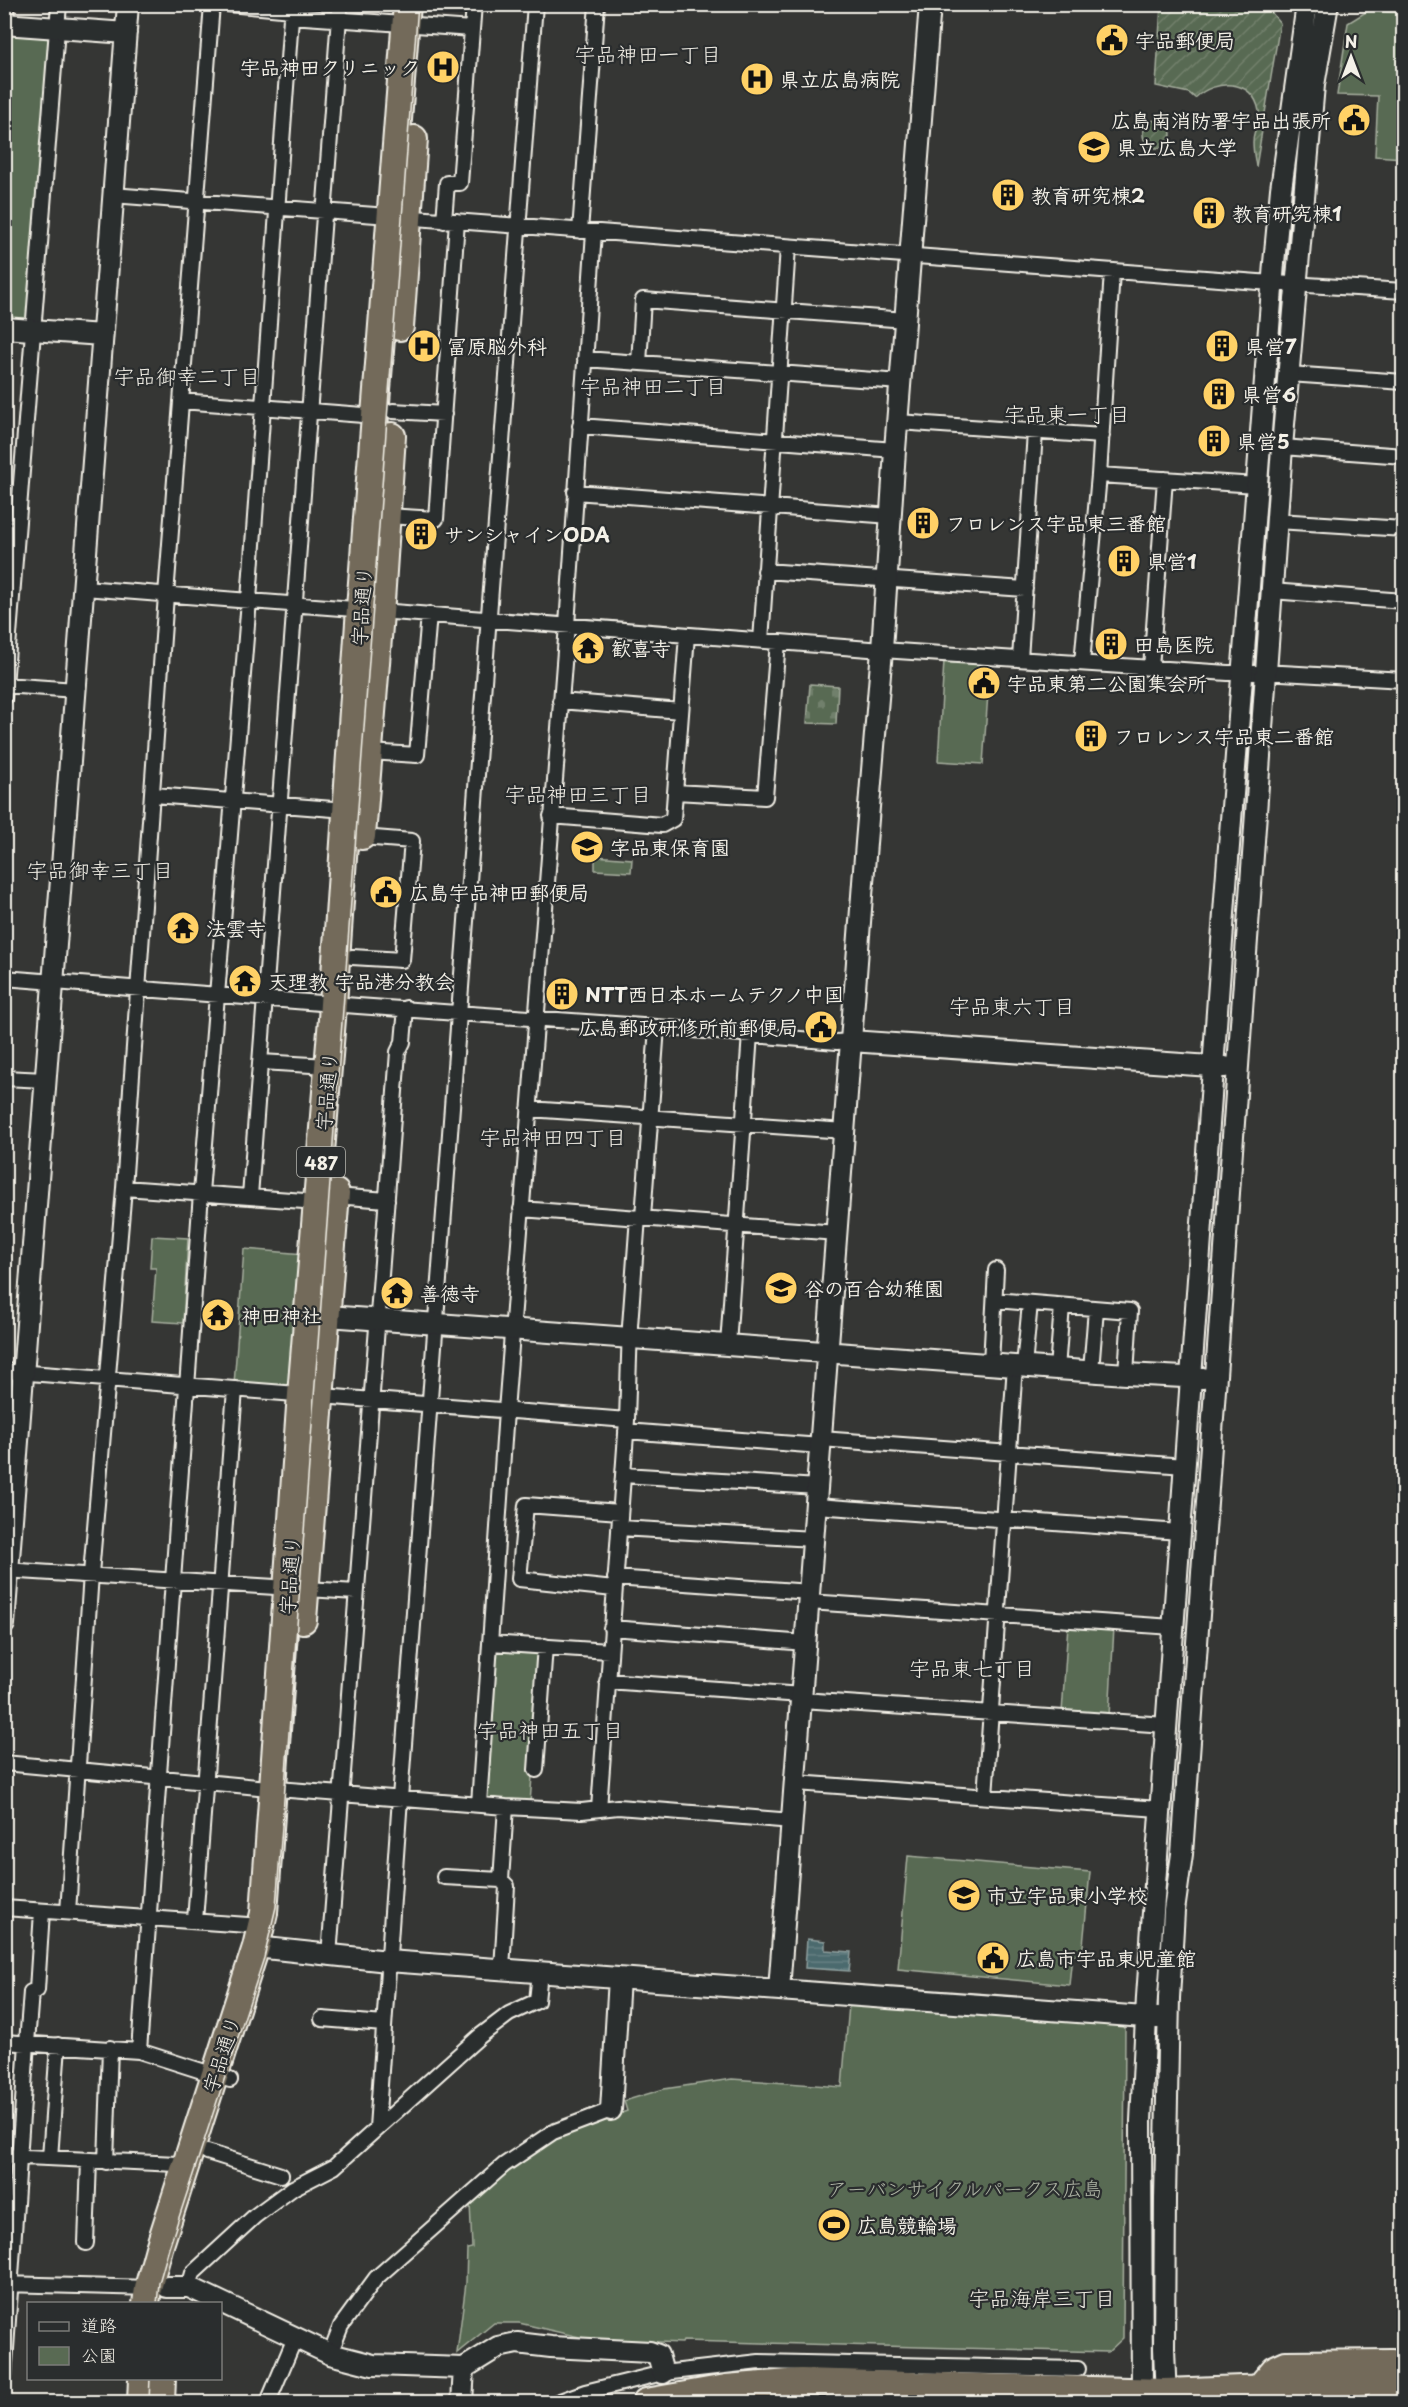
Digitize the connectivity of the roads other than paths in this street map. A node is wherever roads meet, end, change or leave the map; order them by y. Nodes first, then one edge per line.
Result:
1 (7, 4) edge
2 (59, 4) edge
3 (128, 4) edge
4 (212, 4) edge
5 (228, 4) edge
6 (340, 4) edge
7 (474, 4) edge
8 (535, 4) edge
9 (597, 4) edge
10 (930, 4) edge
11 (1306, 4) edge
12 (1328, 4) edge
13 (292, 10) edge
14 (414, 14) edge
15 (339, 19) junction
16 (5, 24) edge
17 (57, 27) junction
18 (472, 29) junction
19 (126, 33) junction
20 (112, 195) junction
21 (197, 202) junction
22 (277, 208) junction
23 (324, 212) junction
24 (399, 217) junction
25 (450, 221) junction
26 (519, 226) junction
27 (587, 231) junction
28 (788, 247) junction
29 (911, 256) junction
30 (1112, 271) junction
31 (1273, 283) junction
32 (1296, 283) junction
33 (1404, 291) edge
34 (783, 310) junction
35 (906, 320) junction
36 (4, 328) edge
37 (33, 331) junction
38 (102, 335) junction
39 (585, 359) junction
40 (639, 363) junction
41 (779, 373) junction
42 (1289, 374) junction
43 (901, 382) junction
44 (1404, 382) edge
45 (182, 401) junction
46 (262, 408) junction
47 (309, 411) junction
48 (385, 413) junction
49 (444, 414) junction
50 (898, 422) junction
51 (580, 426) junction
52 (1035, 432) junction
53 (1102, 436) junction
54 (774, 440) junction
55 (1282, 447) junction
56 (895, 450) junction
57 (1404, 456) edge
58 (1099, 475) junction
59 (1165, 479) junction
60 (1257, 485) junction
61 (575, 492) junction
62 (770, 507) junction
63 (387, 516) junction
64 (891, 516) junction
65 (1277, 521) junction
66 (1404, 529) edge
67 (765, 571) junction
68 (887, 581) junction
69 (84, 588) junction
70 (1025, 590) junction
71 (1271, 591) junction
72 (166, 595) junction
73 (249, 600) junction
74 (1404, 601) edge
75 (294, 603) junction
76 (370, 609) junction
77 (429, 614) junction
78 (487, 619) junction
79 (567, 625) junction
80 (687, 635) junction
81 (761, 641) junction
82 (778, 642) junction
83 (882, 650) junction
84 (1020, 659) junction
85 (1082, 663) junction
86 (1151, 668) junction
87 (1242, 674) junction
88 (1265, 674) junction
89 (1404, 680) edge
90 (5, 689) edge
91 (76, 690) junction
92 (560, 701) junction
93 (681, 711) junction
94 (369, 752) junction
95 (675, 792) junction
96 (153, 795) junction
97 (233, 801) junction
98 (280, 805) junction
99 (346, 810) junction
100 (551, 816) junction
101 (362, 837) junction
102 (352, 957) junction
103 (4, 978) edge
104 (52, 981) junction
105 (139, 988) junction
106 (217, 994) junction
107 (265, 998) junction
108 (340, 1004) junction
109 (406, 1008) junction
110 (460, 1011) junction
111 (537, 1018) junction
112 (657, 1027) junction
113 (750, 1034) junction
114 (851, 1041) junction
115 (261, 1062) junction
116 (328, 1066) junction
117 (1215, 1066) junction
118 (1237, 1068) junction
119 (4, 1078) edge
120 (45, 1080) junction
121 (529, 1109) junction
122 (650, 1118) junction
123 (743, 1124) junction
124 (845, 1131) junction
125 (124, 1188) junction
126 (201, 1193) junction
127 (250, 1196) junction
128 (326, 1199) junction
129 (387, 1200) junction
130 (522, 1209) junction
131 (640, 1217) junction
132 (736, 1225) junction
133 (837, 1233) junction
134 (996, 1270) dead end
135 (995, 1300) junction
136 (1030, 1303) junction
137 (1062, 1306) junction
138 (1096, 1309) junction
139 (318, 1315) junction
140 (378, 1318) junction
141 (436, 1323) junction
142 (513, 1329) junction
143 (630, 1338) junction
144 (728, 1345) junction
145 (828, 1352) junction
146 (991, 1363) junction
147 (1020, 1365) junction
148 (1057, 1369) junction
149 (1091, 1371) junction
150 (14, 1372) edge
151 (1126, 1374) junction
152 (1192, 1378) junction
153 (1215, 1378) junction
154 (107, 1379) junction
155 (187, 1386) junction
156 (236, 1389) junction
157 (311, 1395) junction
158 (371, 1400) junction
159 (430, 1405) junction
160 (506, 1411) junction
161 (626, 1426) junction
162 (821, 1442) junction
163 (1009, 1452) junction
164 (1185, 1466) junction
165 (623, 1475) junction
166 (817, 1496) junction
167 (620, 1512) junction
168 (1004, 1519) junction
169 (619, 1527) junction
170 (1180, 1532) junction
171 (814, 1539) junction
172 (7, 1570) edge
173 (91, 1574) junction
174 (173, 1581) junction
175 (220, 1583) junction
176 (614, 1583) junction
177 (297, 1590) junction
178 (356, 1592) junction
179 (809, 1597) junction
180 (997, 1614) junction
181 (4, 1624) edge
182 (1173, 1627) junction
183 (611, 1628) junction
184 (490, 1643) junction
185 (806, 1643) junction
186 (545, 1646) junction
187 (609, 1651) junction
188 (607, 1681) junction
189 (802, 1697) junction
190 (991, 1712) junction
191 (1166, 1725) junction
192 (4, 1763) edge
193 (536, 1770) dead end
194 (77, 1771) junction
195 (158, 1779) junction
196 (206, 1783) junction
197 (796, 1783) junction
198 (281, 1789) junction
199 (341, 1794) junction
200 (985, 1796) junction
201 (400, 1798) junction
202 (479, 1804) junction
203 (506, 1807) junction
204 (599, 1809) junction
205 (1159, 1809) junction
206 (793, 1821) junction
207 (444, 1877) dead end
208 (501, 1880) junction
209 (4, 1908) edge
210 (42, 1911) junction
211 (68, 1912) junction
212 (147, 1918) junction
213 (195, 1921) junction
214 (263, 1941) junction
215 (329, 1956) junction
216 (388, 1961) junction
217 (502, 1969) junction
218 (540, 1972) junction
219 (619, 1978) junction
220 (779, 1990) junction
221 (1147, 2017) junction
222 (322, 2019) dead end
223 (1170, 2019) junction
224 (384, 2024) junction
225 (4, 2042) edge
226 (27, 2043) junction
227 (58, 2045) junction
228 (110, 2048) junction
229 (139, 2051) junction
230 (222, 2077) junction
231 (611, 2110) joint
232 (377, 2128) junction
233 (207, 2152) junction
234 (4, 2156) edge
235 (21, 2156) junction
236 (50, 2158) junction
237 (89, 2161) junction
238 (106, 2162) junction
239 (185, 2167) junction
240 (281, 2175) dead end
241 (86, 2243) dead end
242 (8, 2284) edge
243 (163, 2294) edge
244 (187, 2302) edge
245 (222, 2314) edge
246 (295, 2338) junction
247 (330, 2354) junction
248 (1404, 2361) edge
249 (464, 2368) junction
250 (1025, 2368) junction
251 (1078, 2369) dead end
252 (663, 2373) junction
253 (1404, 2377) edge
254 (4, 2378) edge
255 (142, 2380) edge
256 (162, 2380) edge
257 (1258, 2389) junction
258 (1044, 2390) junction
259 (1154, 2397) edge
260 (1404, 2398) edge
261 (141, 2403) edge
262 (161, 2403) edge
263 (268, 2403) edge
264 (462, 2403) edge
265 (557, 2403) edge
266 (646, 2403) edge
267 (1380, 2403) edge

1 - 16 street
2 - 17 street
3 - 19 street
4 - 21 street
5 - 13 street
6 - 15 street
7 - 18 street
8 - 26 street
9 - 27 street
10 - 29 street
11 - 31 street
12 - 32 street
13 - 15 street
13 - 22 street
14 - 15 street
14 - 18 street
14 - 24 highway, 宇品通り / 487
15 - 23 street
16 - 17 street
17 - 19 street
17 - 37 street
18 - 25 street
19 - 20 street
20 - 21 street
20 - 38 street
21 - 22 street
21 - 45 street
22 - 23 street
22 - 46 street
23 - 24 street
23 - 47 street
24 - 25 street
24 - 48 highway, 宇品通り / 487
25 - 26 street
25 - 49 street
26 - 27 street
26 - 78 street
27 - 28 street
27 - 39 street
28 - 29 street
28 - 34 street
29 - 30 street
29 - 35 street
30 - 31 street
30 - 53 street
31 - 32 street
31 - 60 street
32 - 33 street
32 - 42 street
34 - 35 street
34 - 40 street
34 - 41 street
35 - 43 street
36 - 37 street
37 - 38 street
37 - 90 street
38 - 69 street
39 - 40 street
39 - 51 street
40 - 41 street
41 - 43 street
41 - 54 street
42 - 44 street
42 - 55 street
43 - 50 street
45 - 46 street
45 - 72 street
46 - 47 street
46 - 73 street
47 - 48 street
47 - 75 street
48 - 49 street
48 - 63 highway, 宇品通り / 487
48 - 76 highway, 宇品通り / 487
49 - 63 street
50 - 52 street
50 - 56 street
51 - 54 street
51 - 61 street
52 - 53 street
52 - 70 street
53 - 58 street
54 - 56 street
54 - 62 street
55 - 57 street
55 - 65 street
56 - 64 street
58 - 59 street
58 - 85 street
59 - 60 street
59 - 86 street
60 - 87 street
61 - 62 street
61 - 79 street
62 - 64 street
62 - 67 street
63 - 76 highway, 宇品通り / 487
64 - 68 street
65 - 66 street
65 - 71 street
67 - 68 street
67 - 81 street
68 - 70 street
68 - 83 street
69 - 72 street
69 - 91 street
70 - 84 street
71 - 74 street
71 - 88 street
72 - 73 street
72 - 96 street
73 - 75 street
73 - 97 street
75 - 76 street
75 - 98 street
76 - 77 street
76 - 94 highway, 宇品通り / 487
76 - 99 highway, 宇品通り / 487
77 - 78 street
77 - 94 street
78 - 79 street
78 - 110 street
79 - 80 street
79 - 92 street
80 - 81 street
80 - 93 street
81 - 82 street
82 - 83 street
82 - 95 street
83 - 84 street
83 - 114 street
84 - 85 street
85 - 86 street
86 - 87 street
87 - 88 street
87 - 117 street
88 - 89 street
88 - 118 street
90 - 91 street
91 - 104 street
92 - 93 street
92 - 100 street
93 - 95 street
94 - 101 highway, 宇品通り / 487
95 - 100 street
96 - 97 street
96 - 105 street
97 - 98 street
97 - 106 street
98 - 99 street
98 - 107 street
99 - 108 highway, 宇品通り / 487
100 - 111 street
101 - 102 highway, 宇品通り / 487
101 - 102 street
102 - 108 highway, 宇品通り / 487
103 - 104 street
104 - 105 street
104 - 120 street
105 - 106 street
105 - 125 street
106 - 107 street
106 - 126 street
107 - 108 street
107 - 115 street
108 - 109 street
108 - 116 highway, 宇品通り / 487
108 - 128 highway, 宇品通り / 487
109 - 110 street
109 - 129 street
110 - 111 street
110 - 141 street
111 - 112 street
111 - 121 street
112 - 113 street
112 - 122 street
113 - 114 street
113 - 123 street
114 - 117 street
114 - 124 street
115 - 116 street
115 - 127 street
116 - 128 highway, 宇品通り / 487
117 - 118 street
117 - 152 street
118 - 153 street
119 - 120 street
120 - 150 street
121 - 122 street
121 - 130 street
122 - 123 street
122 - 131 street
123 - 124 street
123 - 132 street
124 - 133 street
125 - 126 street
125 - 154 street
126 - 127 street
126 - 155 street
127 - 128 street
128 - 129 street
128 - 139 highway, 宇品通り / 487
129 - 140 street
130 - 131 street
130 - 142 street
131 - 132 street
131 - 143 street
132 - 133 street
132 - 144 street
133 - 145 street
134 - 135 street
135 - 136 street
135 - 146 street
136 - 137 street
136 - 147 street
137 - 138 street
137 - 148 street
138 - 149 street
138 - 151 street
139 - 140 street
139 - 157 highway, 宇品通り / 487
140 - 141 street
140 - 158 street
141 - 142 street
141 - 159 street
142 - 143 street
142 - 160 street
143 - 144 street
143 - 161 street
144 - 145 street
145 - 146 street
145 - 162 street
146 - 147 street
147 - 148 street
147 - 163 street
148 - 149 street
149 - 151 street
150 - 154 street
150 - 172 street
151 - 152 street
152 - 153 street
152 - 164 street
153 - 223 street
154 - 155 street
154 - 173 street
155 - 156 street
155 - 174 street
156 - 157 street
156 - 175 street
157 - 158 street
157 - 177 highway, 宇品通り / 487
158 - 159 street
158 - 178 street
159 - 160 street
159 - 201 street
160 - 161 street
160 - 184 street
161 - 162 street
161 - 165 street
162 - 163 street
162 - 166 street
163 - 164 street
163 - 168 street
164 - 170 street
165 - 166 street
165 - 167 street
166 - 168 street
166 - 171 street
167 - 169 street
167 - 176 street
168 - 170 street
168 - 180 street
169 - 171 street
169 - 176 street
170 - 182 street
171 - 179 street
172 - 173 street
172 - 181 street
173 - 174 street
173 - 194 street
174 - 175 street
174 - 195 street
175 - 177 street
175 - 196 street
176 - 179 street
176 - 183 street
177 - 178 street
177 - 198 highway, 宇品通り / 487
178 - 199 street
179 - 180 street
179 - 185 street
180 - 182 street
180 - 190 street
182 - 191 street
183 - 185 street
183 - 187 street
184 - 186 street
184 - 202 street
185 - 189 street
186 - 187 street
186 - 193 street
187 - 188 street
188 - 189 street
188 - 204 street
189 - 190 street
189 - 197 street
190 - 191 street
190 - 200 street
191 - 205 street
192 - 194 street
194 - 195 street
194 - 211 street
195 - 196 street
195 - 212 street
196 - 198 street
196 - 213 street
197 - 200 street
197 - 206 street
198 - 199 street
198 - 214 highway, 宇品通り / 487
199 - 201 street
199 - 215 street
200 - 205 street
201 - 202 street
201 - 216 street
202 - 203 street
203 - 204 street
203 - 208 street
204 - 206 street
205 - 221 street
206 - 220 street
207 - 208 street
208 - 217 street
209 - 210 street
210 - 211 street
210 - 226 street
211 - 212 street
212 - 213 street
212 - 229 street
213 - 214 street
214 - 215 street
214 - 230 highway, 宇品通り / 487
215 - 216 street
216 - 217 street
216 - 224 street
217 - 218 street
218 - 219 street
218 - 232 street
219 - 220 street
219 - 231 street
220 - 221 street
221 - 223 street
221 - 259 street
222 - 224 street
223 - 259 street
224 - 232 street
225 - 226 street
226 - 227 street
226 - 235 street
227 - 228 street
227 - 236 street
228 - 229 street
228 - 238 street
229 - 230 street
230 - 233 highway, 宇品通り / 487
230 - 239 highway, 宇品通り / 487
231 - 247 street
232 - 243 street
233 - 240 street
233 - 243 highway, 宇品通り / 487
234 - 235 street
235 - 236 street
235 - 242 street
236 - 237 street
237 - 238 street
237 - 241 street
238 - 239 street
239 - 243 highway, 宇品通り / 487
242 - 243 street
242 - 254 street
243 - 244 street
245 - 246 street
246 - 247 street
246 - 263 street
247 - 249 street
248 - 257 highway
249 - 252 street
249 - 264 street
250 - 251 street
250 - 252 street
250 - 258 street
252 - 265 street
253 - 257 highway
255 - 261 highway
256 - 262 highway
257 - 259 highway
258 - 259 highway
258 - 266 highway
260 - 267 highway

